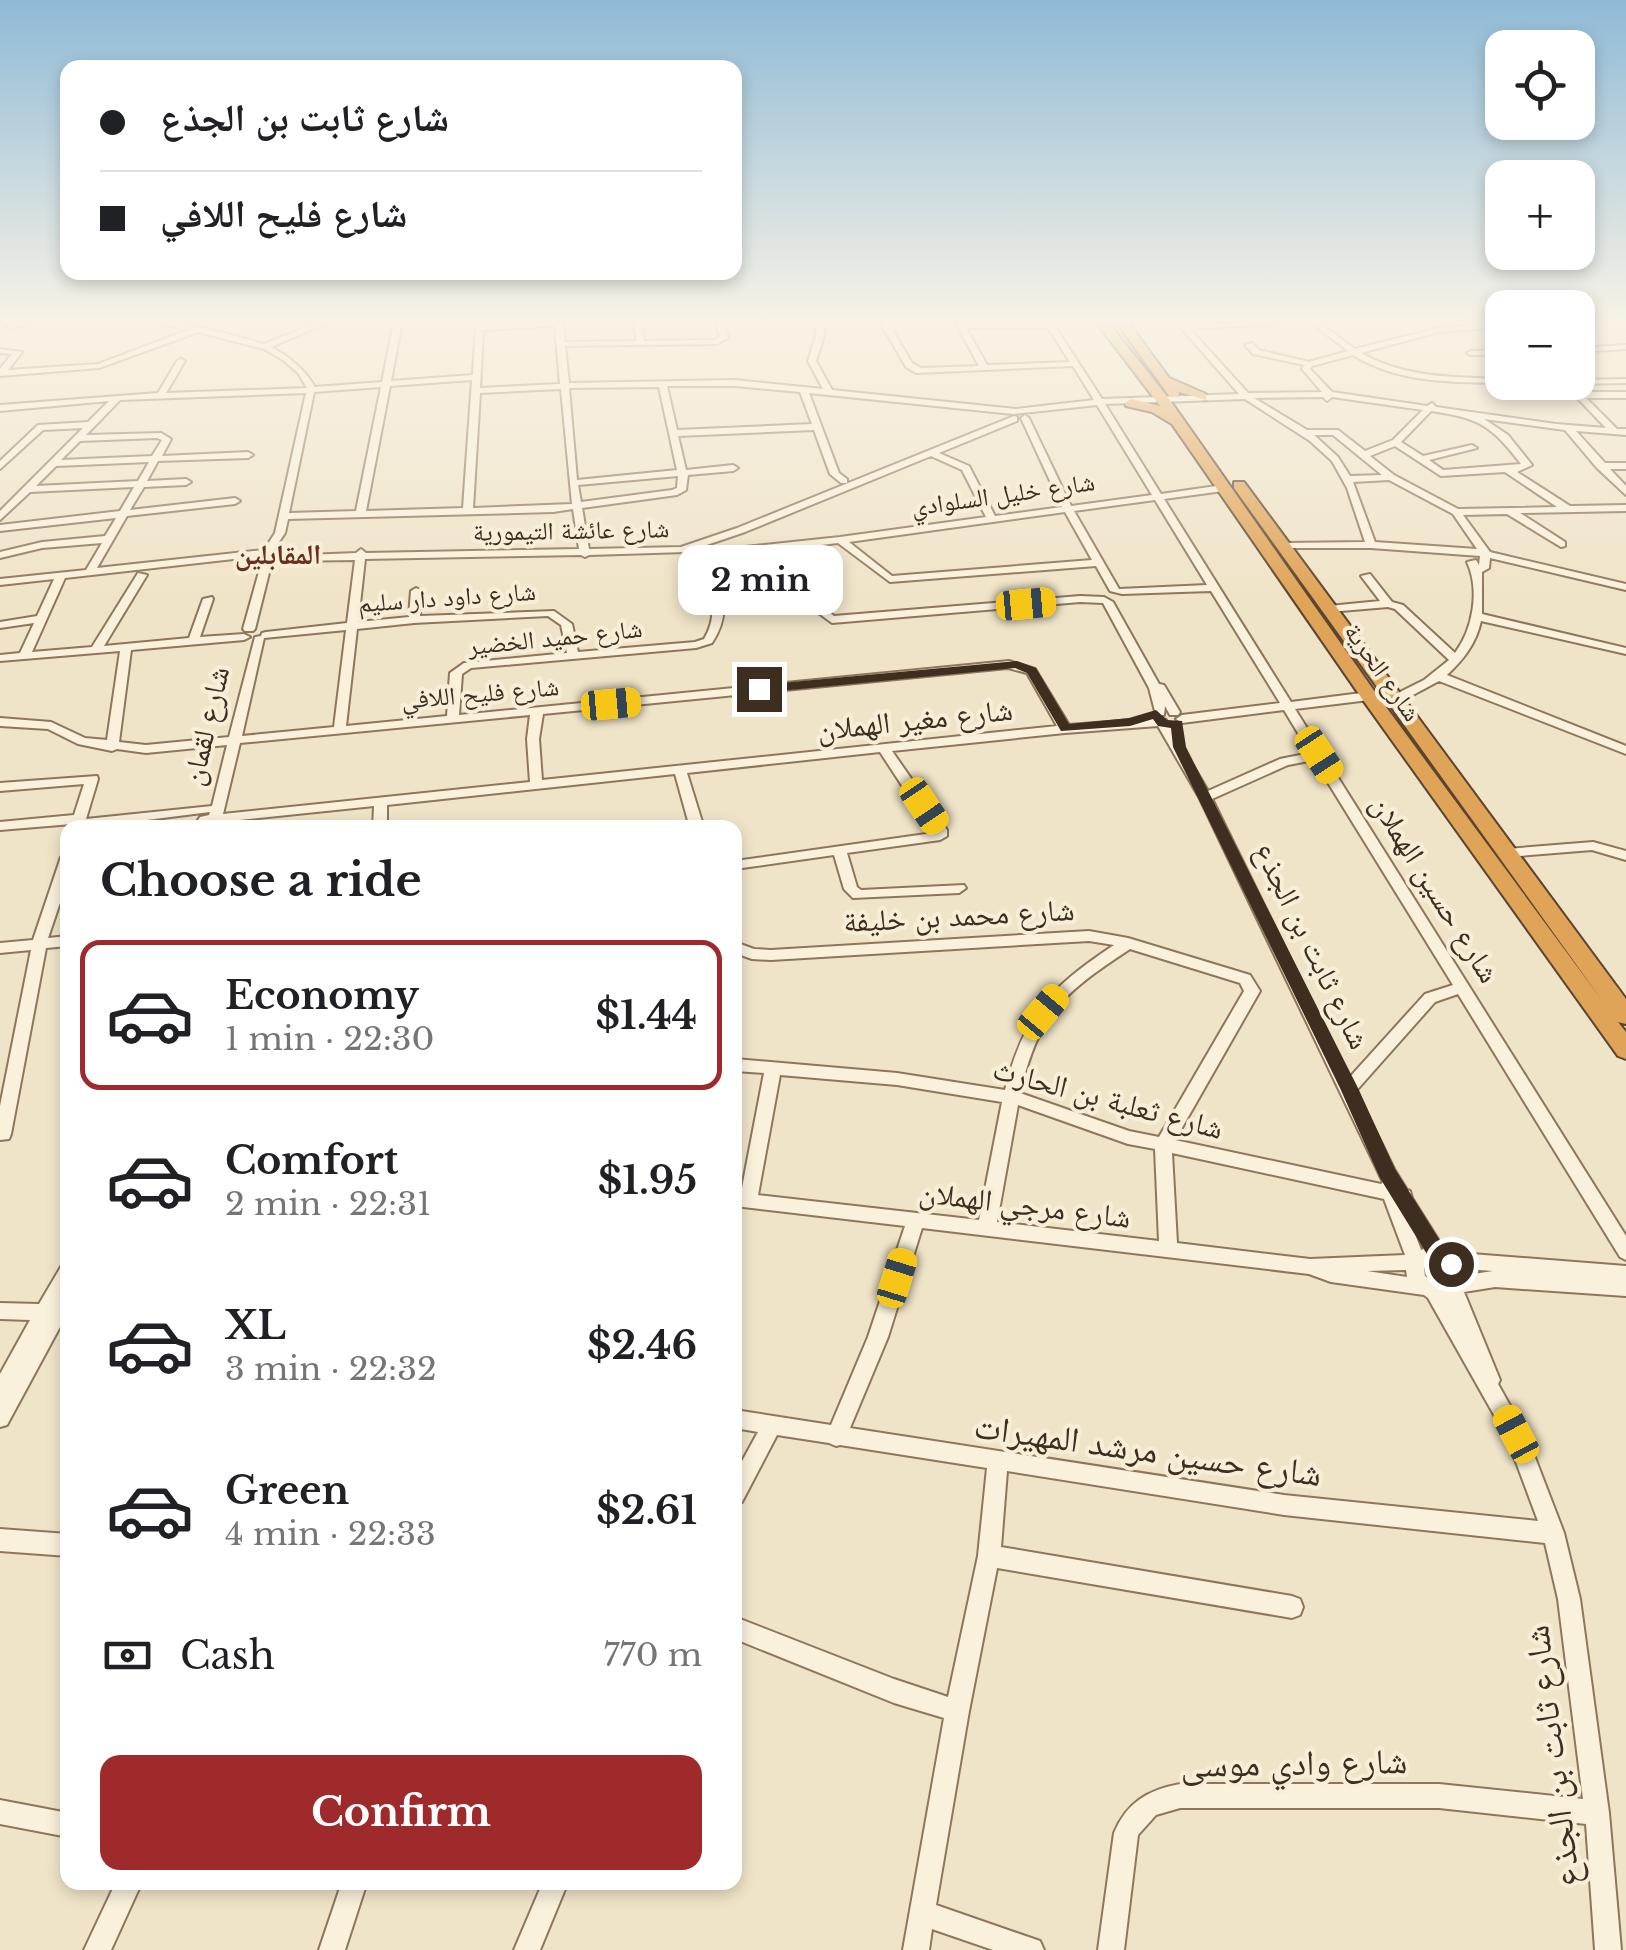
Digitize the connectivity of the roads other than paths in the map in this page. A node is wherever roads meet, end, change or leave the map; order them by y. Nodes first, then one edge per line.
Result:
1 (103, 413) edge
2 (306, 413) edge
3 (380, 413) edge
4 (476, 413) edge
5 (569, 413) edge
6 (669, 413) edge
7 (810, 413) edge
8 (1008, 413) edge
9 (1030, 413) edge
10 (1106, 413) edge
11 (1186, 413) edge
12 (1189, 413) edge
13 (1273, 413) edge
14 (1426, 413) edge
15 (1462, 413) edge
16 (1527, 413) edge
17 (1599, 413) edge
18 (1016, 415) junction
19 (1475, 415) junction
20 (1530, 422) junction
21 (91, 425) junction
22 (814, 428) junction
23 (1546, 430) junction
24 (1570, 430) junction
25 (1303, 432) junction
26 (674, 433) junction
27 (1621, 433) edge
28 (1591, 434) junction
29 (79, 438) junction
30 (1396, 442) junction
31 (1581, 444) junction
32 (1472, 448) dead end
33 (929, 452) junction
34 (248, 455) dead end
35 (1364, 455) junction
36 (1423, 459) junction
37 (156, 461) junction
38 (56, 462) junction
39 (0, 466) edge
40 (1600, 466) junction
41 (1626, 466) edge
42 (734, 468) dead end
43 (1508, 470) junction
44 (684, 473) junction
45 (1392, 477) junction
46 (1347, 480) junction
47 (186, 482) dead end
48 (844, 482) junction
49 (573, 483) junction
50 (1425, 484) dead end
51 (139, 486) junction
52 (1412, 487) junction
53 (1223, 488) junction
54 (1626, 492) edge
55 (25, 493) junction
56 (1154, 495) junction
57 (0, 497) edge
58 (235, 501) dead end
59 (577, 508) junction
60 (1566, 508) junction
61 (1626, 508) edge
62 (1068, 510) junction
63 (1506, 510) junction
64 (468, 511) junction
65 (1456, 512) junction
66 (361, 513) junction
67 (120, 516) junction
68 (283, 516) junction
69 (0, 518) edge
70 (991, 518) junction
71 (0, 528) edge
72 (107, 539) junction
73 (840, 540) junction
74 (1561, 544) dead end
75 (789, 546) junction
76 (1284, 546) junction
77 (1371, 546) junction
78 (672, 549) junction
79 (585, 552) junction
80 (361, 553) junction
81 (693, 554) junction
82 (0, 555) edge
83 (275, 555) junction
84 (1478, 556) junction
85 (1094, 561) junction
86 (90, 571) junction
87 (62, 574) junction
88 (142, 575) dead end
89 (1366, 576) dead end
90 (0, 582) edge
91 (1626, 587) edge
92 (1215, 588) junction
93 (416, 591) dead end
94 (1113, 596) junction
95 (208, 599) dead end
96 (1388, 604) junction
97 (1329, 609) junction
98 (1480, 616) junction
99 (40, 619) junction
100 (414, 620) junction
101 (0, 625) edge
102 (350, 626) junction
103 (256, 634) junction
104 (194, 640) junction
105 (126, 646) junction
106 (96, 649) junction
107 (1626, 651) edge
108 (573, 654) junction
109 (24, 655) junction
110 (0, 658) edge
111 (1457, 661) junction
112 (1440, 677) junction
113 (1370, 696) junction
114 (1394, 700) junction
115 (1289, 704) junction
116 (538, 711) junction
117 (453, 718) junction
118 (1169, 718) junction
119 (0, 722) edge
120 (340, 728) junction
121 (1065, 728) junction
122 (231, 739) junction
123 (112, 747) junction
124 (884, 748) junction
125 (1626, 750) edge
126 (1319, 755) junction
127 (680, 769) junction
128 (536, 783) junction
129 (0, 787) edge
130 (1206, 797) junction
131 (381, 800) junction
132 (210, 818) edge
133 (79, 820) edge
134 (157, 820) edge
135 (380, 820) edge
136 (694, 820) edge
137 (60, 824) edge
138 (0, 826) edge
139 (840, 850) junction
140 (1507, 853) junction
141 (1626, 856) edge
142 (742, 864) edge
143 (60, 880) edge
144 (959, 888) dead end
145 (60, 942) edge
146 (1128, 943) junction
147 (39, 944) junction
148 (0, 948) edge
149 (742, 950) edge
150 (1464, 987) junction
151 (1626, 1016) edge
152 (1626, 1050) edge
153 (742, 1066) edge
154 (774, 1068) junction
155 (1349, 1088) junction
156 (1012, 1097) junction
157 (2, 1134) dead end
158 (1164, 1146) junction
159 (1396, 1195) junction
160 (742, 1200) edge
161 (916, 1219) junction
162 (987, 1228) junction
163 (1168, 1250) junction
164 (1626, 1252) edge
165 (1443, 1259) junction
166 (1415, 1262) junction
167 (1309, 1266) junction
168 (1626, 1274) edge
169 (1443, 1288) junction
170 (1626, 1288) edge
171 (0, 1311) edge
172 (57, 1314) edge
173 (0, 1393) edge
174 (0, 1418) edge
175 (742, 1421) edge
176 (771, 1427) junction
177 (836, 1437) junction
178 (998, 1462) junction
179 (742, 1482) edge
180 (1553, 1533) junction
181 (0, 1540) edge
182 (60, 1545) edge
183 (989, 1556) junction
184 (1292, 1607) dead end
185 (742, 1631) edge
186 (956, 1710) junction
187 (0, 1812) edge
188 (1597, 1812) junction
189 (60, 1823) edge
190 (126, 1890) edge
191 (352, 1890) edge
192 (553, 1890) edge
193 (922, 1914) junction
194 (97, 1950) edge
195 (332, 1950) edge
196 (527, 1950) edge
197 (916, 1950) edge
198 (1031, 1950) edge
199 (1111, 1950) edge
200 (1608, 1950) edge

1 - 21 street
2 - 68 street, شارع لقمان
3 - 66 street
4 - 64 street
5 - 49 street
6 - 26 street
7 - 22 street
8 - 18 street
9 - 18 street
10 - 56 street, شارع حسين الهملان
11 - 53 highway, شارع الحرية
12 - 76 highway, شارع الحرية
13 - 25 street
14 - 30 street
15 - 19 street
16 - 20 street
17 - 27 street
18 - 33 street, شارع عائشة التيمورية
18 - 48 street, شارع عائشة التيمورية
18 - 62 street, شارع ثابت بن الجذع
19 - 20 street
19 - 23 street
19 - 43 street
20 - 24 street
21 - 29 street
21 - 39 street
22 - 26 street
22 - 48 street
23 - 24 street
23 - 31 street
24 - 27 street
24 - 28 street
24 - 31 street
25 - 35 street
25 - 46 street
26 - 44 street
27 - 28 street
28 - 31 street
29 - 37 street
29 - 38 street
30 - 35 street
30 - 36 street
31 - 40 street
32 - 36 street
33 - 70 street
33 - 78 street, شارع عائشة التيمورية
34 - 37 street
35 - 45 street
36 - 43 street
37 - 38 street
37 - 51 street
38 - 55 street
40 - 41 street
40 - 54 street
42 - 44 street
43 - 60 street
44 - 49 street
44 - 59 street
45 - 46 street
45 - 52 street
46 - 77 street
47 - 51 street
48 - 78 street, شارع عائشة التيمورية
49 - 59 street
50 - 52 street
51 - 55 street
51 - 67 street
52 - 65 street
53 - 56 street, شارع خليل السلوادي
53 - 113 highway, شارع الحرية
55 - 57 street
55 - 69 street
56 - 62 street, شارع خليل السلوادي
56 - 92 street, شارع حسين الهملان
58 - 67 street
59 - 64 street
59 - 79 street
60 - 61 street
60 - 63 street
62 - 70 street, شارع خليل السلوادي
62 - 85 street, شارع ثابت بن الجذع
63 - 65 street
63 - 74 street
64 - 66 street
65 - 84 street
66 - 68 street
67 - 71 street
67 - 72 street
68 - 83 street, شارع لقمان
70 - 73 street, شارع خليل السلوادي
72 - 82 street
72 - 86 street
73 - 75 street, شارع خليل السلوادي
73 - 85 street
75 - 81 street, شارع خليل السلوادي
75 - 94 street
76 - 77 street
76 - 97 highway, شارع الحرية
77 - 84 street
78 - 79 street, شارع عائشة التيمورية
78 - 81 street, شارع خليل السلوادي
79 - 80 street, شارع عائشة التيمورية
80 - 83 street, شارع عائشة التيمورية
80 - 102 street
81 - 108 street, شارع حميد الخضير
83 - 86 street, شارع عائشة التيمورية
83 - 103 street, شارع لقمان
84 - 91 street
84 - 98 street
85 - 94 street, شارع ثابت بن الجذع
86 - 87 street, شارع عائشة التيمورية
87 - 90 street, شارع عائشة التيمورية
87 - 99 street
88 - 106 street
89 - 96 street
92 - 94 street
92 - 115 street, شارع حسين الهملان
93 - 100 street
94 - 118 street, شارع ثابت بن الجذع
95 - 104 street
96 - 97 street
96 - 111 street
97 - 114 highway, شارع الحرية
98 - 107 street
98 - 111 street
99 - 101 street
99 - 109 street
100 - 102 street, شارع داود دار سليم
100 - 108 street, شارع داود دار سليم
102 - 103 street, شارع داود دار سليم
102 - 120 street
103 - 104 street, شارع داود دار سليم
103 - 122 street, شارع لقمان
104 - 105 street, شارع داود دار سليم
105 - 106 street, شارع داود دار سليم
105 - 123 street
106 - 109 street, شارع داود دار سليم
108 - 117 street, شارع حميد الخضير
109 - 110 street, شارع داود دار سليم
111 - 112 street
112 - 114 street
112 - 125 street
113 - 115 street, شارع مغير الهملان
113 - 152 highway, شارع الحرية
114 - 140 highway, شارع الحرية
115 - 118 street, شارع مغير الهملان
115 - 126 street, شارع حسين الهملان
116 - 117 street, شارع فليح اللافي
116 - 121 street, شارع فليح اللافي
116 - 128 street
117 - 120 street, شارع فليح اللافي
118 - 121 street, شارع مغير الهملان
118 - 130 street, شارع ثابت بن الجذع
119 - 123 street, شارع فليح اللافي
120 - 122 street, شارع فليح اللافي
121 - 124 street, شارع مغير الهملان
122 - 123 street, شارع فليح اللافي
122 - 132 street, شارع لقمان
124 - 127 street, شارع مغير الهملان
124 - 139 street
126 - 130 street
126 - 150 street, شارع حسين الهملان
127 - 128 street, شارع مغير الهملان
127 - 136 street
128 - 131 street, شارع مغير الهملان
129 - 133 street
130 - 155 street, شارع ثابت بن الجذع
131 - 132 street, شارع مغير الهملان
131 - 135 street
132 - 134 street, شارع مغير الهملان
137 - 138 street, شارع مغير الهملان
139 - 142 street
139 - 144 street
140 - 141 street
140 - 151 highway, شارع الحرية
143 - 147 street
145 - 147 street
146 - 149 street, شارع محمد بن خليفة
146 - 156 street
146 - 158 street, شارع محمد بن خليفة
147 - 148 street
147 - 157 street
150 - 155 street
150 - 164 street, شارع حسين الهملان
153 - 154 street, شارع ثعلبة بن الحارث
154 - 156 street, شارع ثعلبة بن الحارث
154 - 160 street
155 - 159 street, شارع ثابت بن الجذع
156 - 158 street, شارع ثعلبة بن الحارث
156 - 162 street
158 - 159 street, شارع ثعلبة بن الحارث
158 - 163 street
159 - 165 street, شارع ثابت بن الجذع
159 - 166 street, شارع ثابت بن الجذع
160 - 161 street, شارع مرجي الهملان
161 - 162 street, شارع مرجي الهملان
161 - 177 street
162 - 163 street, شارع مرجي الهملان
163 - 167 street, شارع مرجي الهملان
165 - 166 street, شارع مرجي الهملان
165 - 168 street
165 - 169 street, شارع ثابت بن الجذع
166 - 167 street, شارع مرجي الهملان
166 - 169 street, شارع ثابت بن الجذع
167 - 169 street, شارع مرجي الهملان
169 - 170 street, شارع مرجي الهملان
169 - 180 street, شارع ثابت بن الجذع
171 - 172 street
172 - 173 street
172 - 174 street
175 - 176 street, شارع حسين مرشد المهيرات
176 - 177 street, شارع حسين مرشد المهيرات
176 - 179 street
177 - 178 street, شارع حسين مرشد المهيرات
178 - 180 street, شارع حسين مرشد المهيرات
178 - 183 street
180 - 188 street, شارع ثابت بن الجذع
181 - 182 street
183 - 184 street
183 - 186 street
185 - 186 street
186 - 193 street
187 - 189 street
188 - 199 street, شارع وادي موسى
188 - 200 street, شارع ثابت بن الجذع
190 - 194 street
191 - 195 street
192 - 196 street
193 - 197 street
193 - 198 street

